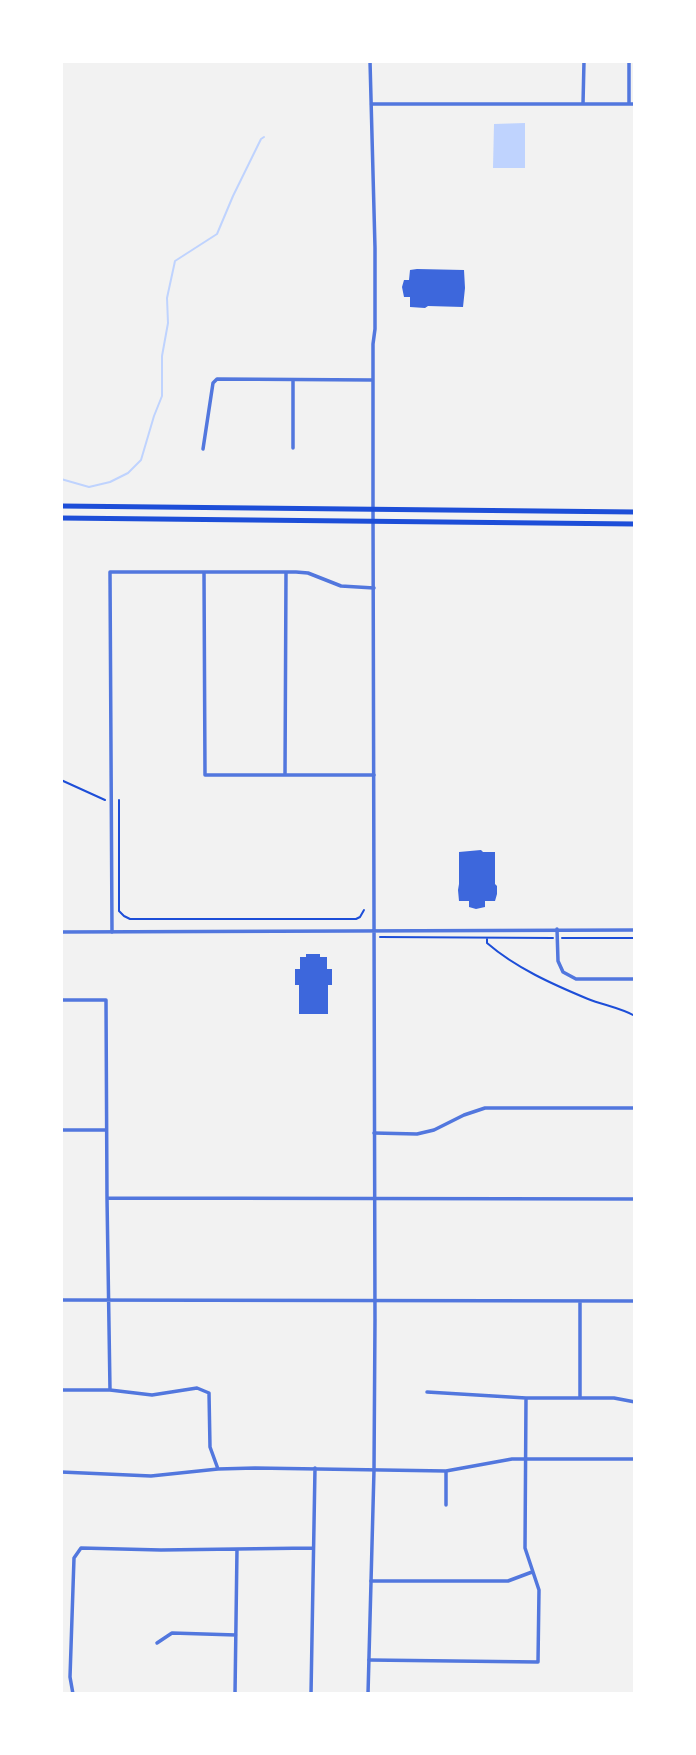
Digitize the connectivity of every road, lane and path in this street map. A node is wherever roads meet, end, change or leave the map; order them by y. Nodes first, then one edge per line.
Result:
1 (370, 61) edge
2 (583, 61) edge
3 (629, 61) edge
4 (372, 104) junction
5 (583, 104) junction
6 (632, 104) edge
7 (293, 380) junction
8 (373, 380) junction
9 (293, 448) dead end
10 (203, 449) dead end
11 (61, 506) edge
12 (373, 509) junction
13 (635, 512) edge
14 (61, 518) edge
15 (373, 521) junction
16 (635, 524) edge
17 (204, 572) junction
18 (286, 572) junction
19 (374, 588) junction
20 (285, 775) junction
21 (374, 775) junction
22 (61, 780) edge
23 (105, 800) dead end
24 (119, 800) dead end
25 (365, 910) dead end
26 (557, 929) junction
27 (374, 930) junction
28 (635, 930) edge
29 (61, 932) edge
30 (112, 932) junction
31 (374, 937) junction
32 (486, 937) junction
33 (557, 938) junction
34 (635, 938) edge
35 (635, 979) edge
36 (61, 1000) edge
37 (635, 1016) edge
38 (635, 1108) edge
39 (61, 1130) edge
40 (106, 1130) junction
41 (374, 1133) junction
42 (107, 1198) junction
43 (375, 1199) junction
44 (635, 1199) edge
45 (61, 1300) edge
46 (109, 1300) junction
47 (375, 1300) junction
48 (580, 1301) junction
49 (635, 1301) edge
50 (61, 1390) edge
51 (110, 1390) junction
52 (426, 1392) dead end
53 (580, 1397) junction
54 (526, 1398) junction
55 (635, 1402) edge
56 (526, 1459) junction
57 (635, 1459) edge
58 (314, 1468) junction
59 (218, 1469) junction
60 (374, 1471) junction
61 (446, 1471) junction
62 (61, 1472) edge
63 (446, 1505) dead end
64 (237, 1548) junction
65 (312, 1548) junction
66 (533, 1572) junction
67 (371, 1581) junction
68 (236, 1635) junction
69 (157, 1643) dead end
70 (369, 1660) junction
71 (73, 1694) edge
72 (234, 1694) edge
73 (311, 1694) edge
74 (368, 1694) edge

1 - 4 street
2 - 5 street
3 - 6 street
4 - 5 street
4 - 8 street
5 - 6 street
7 - 8 street
7 - 9 street
7 - 10 street
8 - 12 street
11 - 12 highway
12 - 13 highway
12 - 15 street
14 - 15 highway
15 - 16 highway
15 - 19 street
17 - 18 street
17 - 20 street
17 - 30 street
18 - 19 street
18 - 20 street
19 - 21 street
20 - 21 street
21 - 27 street
22 - 23 path
24 - 25 path
26 - 27 street
26 - 28 street
26 - 33 street
27 - 30 street
27 - 31 street
29 - 30 street
31 - 32 path
31 - 41 street
32 - 33 path
32 - 37 path
33 - 34 path
33 - 35 street
36 - 40 street
38 - 41 street
39 - 40 street
40 - 42 street
41 - 43 street
42 - 43 street
42 - 46 street
43 - 44 street
43 - 47 street
45 - 46 street
46 - 47 street
46 - 51 street
47 - 48 street
47 - 60 street
48 - 49 street
48 - 53 street
50 - 51 street
51 - 59 street
52 - 54 street
53 - 54 street
53 - 55 street
54 - 56 street
56 - 57 street
56 - 61 street
56 - 66 street
58 - 59 street
58 - 60 street
58 - 65 street
59 - 62 street
60 - 61 street
60 - 67 street
61 - 63 street
64 - 65 street
64 - 68 street
64 - 71 street
65 - 73 street
66 - 67 street
66 - 70 street
67 - 70 street
68 - 69 street
68 - 72 street
70 - 74 street

